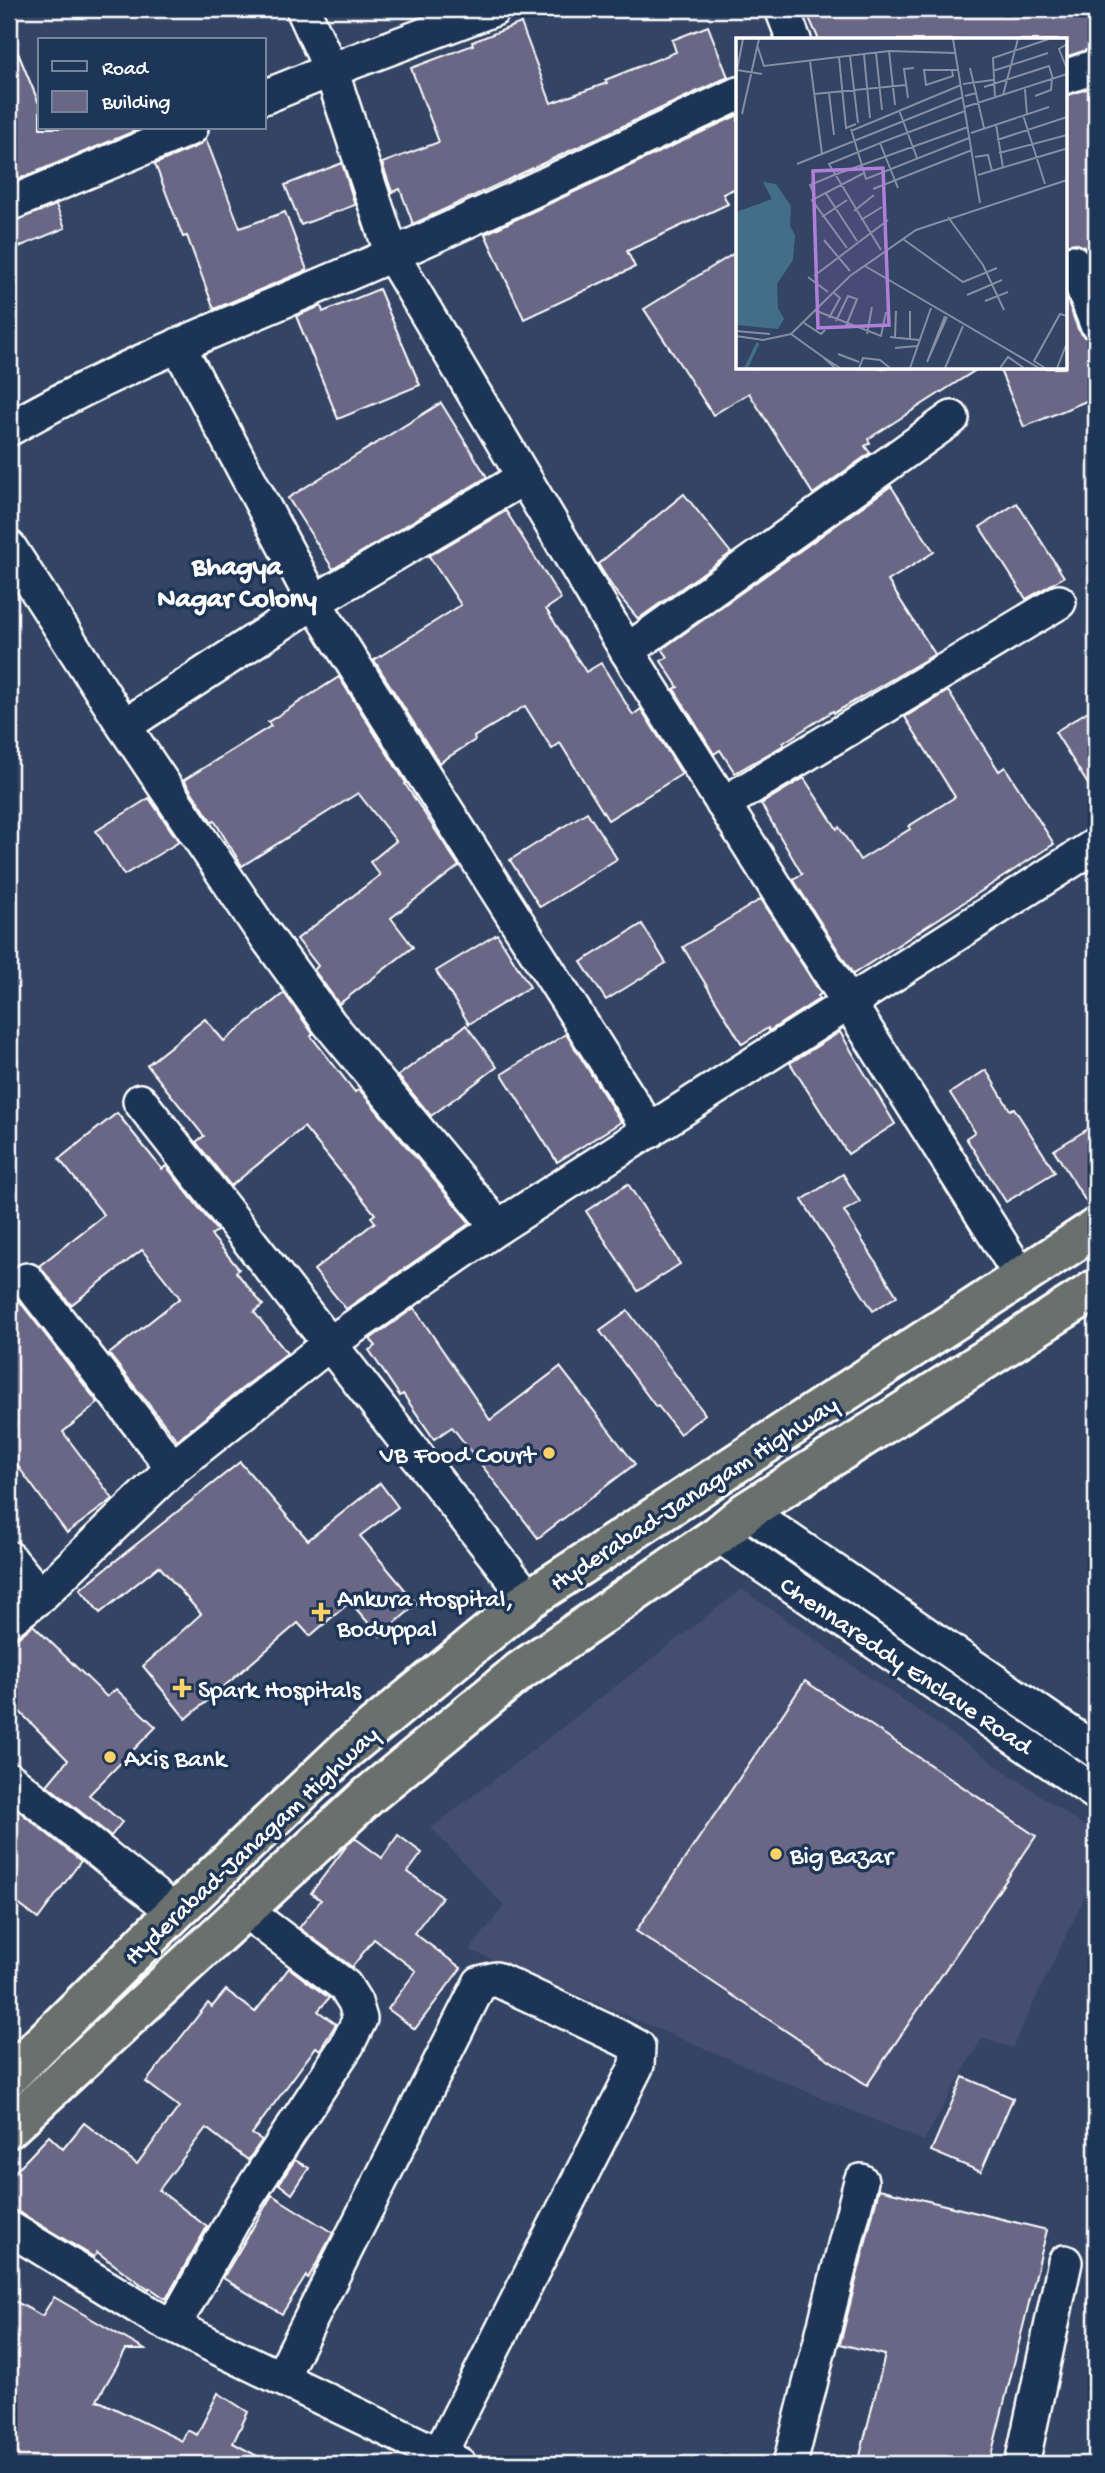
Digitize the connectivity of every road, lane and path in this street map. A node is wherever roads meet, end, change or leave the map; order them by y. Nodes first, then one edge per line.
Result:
1 (303, 9) edge
2 (494, 9) edge
3 (782, 9) edge
4 (793, 38) edge
5 (1096, 66) edge
6 (331, 70) junction
7 (1066, 77) edge
8 (736, 94) edge
9 (266, 96) edge
10 (186, 130) edge
11 (9, 204) edge
12 (391, 255) junction
13 (1078, 260) edge
14 (1096, 322) edge
15 (178, 345) junction
16 (952, 418) dead end
17 (9, 429) edge
18 (523, 478) junction
19 (9, 547) edge
20 (314, 602) junction
21 (1059, 603) dead end
22 (627, 651) junction
23 (124, 726) junction
24 (723, 804) junction
25 (1096, 845) edge
26 (848, 1004) junction
27 (140, 1101) dead end
28 (650, 1131) junction
29 (498, 1227) junction
30 (1096, 1228) edge
31 (1021, 1276) junction
32 (27, 1280) dead end
33 (1096, 1289) edge
34 (329, 1344) junction
35 (173, 1468) junction
36 (747, 1511) junction
37 (718, 1535) junction
38 (9, 1558) edge
39 (40, 1596) junction
40 (529, 1600) junction
41 (9, 1620) edge
42 (1096, 1751) edge
43 (9, 1779) edge
44 (1096, 1793) edge
45 (231, 1859) junction
46 (255, 1900) junction
47 (175, 1912) junction
48 (9, 2076) edge
49 (9, 2129) edge
50 (861, 2181) dead end
51 (9, 2228) edge
52 (1065, 2262) dead end
53 (174, 2325) junction
54 (281, 2378) junction
55 (450, 2460) edge
56 (790, 2464) edge
57 (1022, 2464) edge

1 - 6 street
2 - 6 street
3 - 4 street
5 - 7 street
6 - 9 street
6 - 12 street
8 - 12 street
10 - 11 street
12 - 15 street
12 - 18 street
13 - 14 street
15 - 17 street
15 - 20 street
16 - 22 street
18 - 20 street
18 - 22 street
19 - 23 street
20 - 23 street
20 - 28 street
21 - 24 street
22 - 24 street
23 - 29 street
24 - 26 street
25 - 26 street
26 - 28 street
26 - 31 street
27 - 34 street
28 - 29 street
29 - 34 street
30 - 31 highway, Hyderabad-Janagam Highway
31 - 40 highway, Hyderabad-Janagam Highway
32 - 35 street
33 - 36 highway, Hyderabad-Janagam Highway
34 - 35 street
34 - 40 street
35 - 39 street
36 - 37 highway, Hyderabad-Janagam Highway
36 - 42 street, Chennareddy Enclave Road
37 - 44 street, Chennareddy Enclave Road
37 - 46 highway, Hyderabad-Janagam Highway
38 - 39 street
39 - 41 street
40 - 45 highway, Hyderabad-Janagam Highway
43 - 47 street
45 - 46 highway
45 - 47 highway, Hyderabad-Janagam Highway
46 - 49 highway, Hyderabad-Janagam Highway
46 - 53 street
47 - 48 highway, Hyderabad-Janagam Highway
50 - 56 street
51 - 53 street
52 - 57 street
53 - 54 street
54 - 55 street
54 - 55 street

